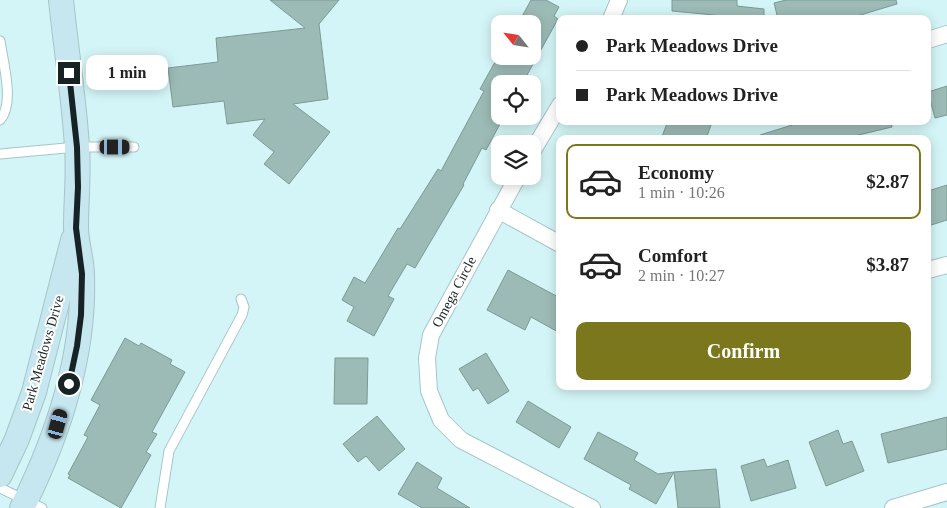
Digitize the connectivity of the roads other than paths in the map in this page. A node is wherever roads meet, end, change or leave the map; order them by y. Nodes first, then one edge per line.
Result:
1 (60, 0) edge
2 (619, 0) edge
3 (613, 15) edge
4 (947, 34) edge
5 (931, 39) edge
6 (0, 41) edge
7 (556, 112) edge
8 (0, 120) edge
9 (541, 137) edge
10 (77, 147) junction
11 (134, 147) dead end
12 (0, 154) edge
13 (513, 185) edge
14 (498, 210) junction
15 (76, 228) junction
16 (556, 242) edge
17 (947, 265) edge
18 (931, 269) edge
19 (242, 299) dead end
20 (0, 475) edge
21 (0, 488) edge
22 (947, 492) edge
23 (30, 506) edge
24 (160, 508) edge
25 (592, 508) edge
26 (893, 508) edge

1 - 10 main road, Park Meadows Drive
2 - 3 street
4 - 5 street
6 - 8 lane
7 - 9 street
10 - 11 lane
10 - 12 lane
10 - 15 main road, Park Meadows Drive
13 - 14 street, Omega Circle
14 - 16 street
14 - 25 street, Omega Circle
15 - 20 main road, Park Meadows Drive
15 - 23 main road, Park Meadows Drive
17 - 18 street
19 - 24 lane
21 - 23 lane
22 - 26 street

